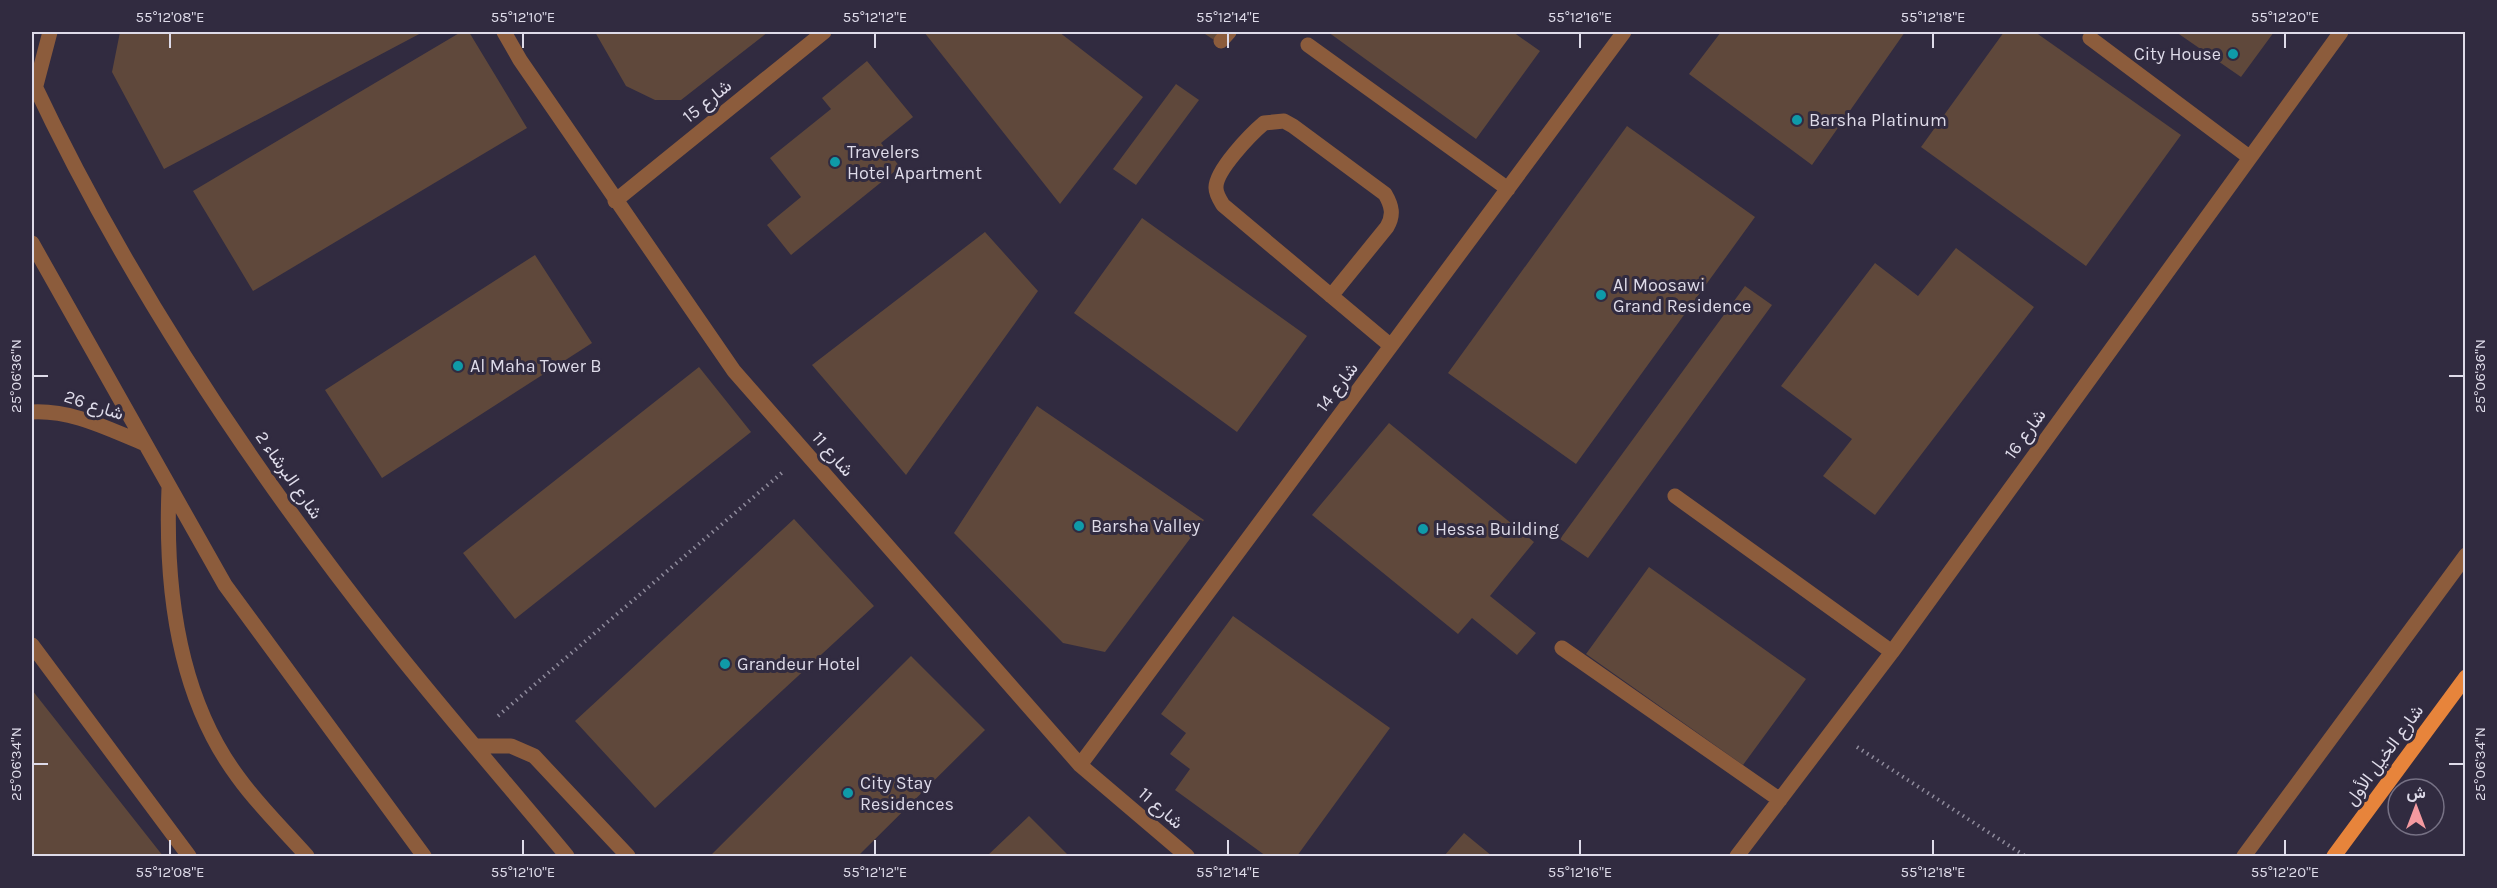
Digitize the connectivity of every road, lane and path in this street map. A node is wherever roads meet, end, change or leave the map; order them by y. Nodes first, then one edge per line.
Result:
1 (50, 32) edge
2 (504, 32) edge
3 (824, 32) edge
4 (1624, 32) edge
5 (2342, 32) edge
6 (2090, 38) dead end
7 (1308, 45) dead end
8 (34, 84) edge
9 (2249, 157) junction
10 (1508, 189) junction
11 (615, 201) junction
12 (32, 243) edge
13 (1331, 296) junction
14 (1391, 346) junction
15 (32, 412) edge
16 (143, 443) junction
17 (805, 452) junction
18 (169, 488) junction
19 (1675, 496) dead end
20 (2466, 555) edge
21 (32, 645) edge
22 (1562, 648) dead end
23 (1892, 652) junction
24 (2466, 677) edge
25 (1832, 730) junction
26 (473, 743) junction
27 (1080, 765) junction
28 (1780, 800) junction
29 (189, 856) edge
30 (307, 856) edge
31 (424, 856) edge
32 (567, 856) edge
33 (628, 856) edge
34 (1187, 856) edge
35 (1737, 856) edge
36 (2025, 856) edge
37 (2244, 856) edge
38 (2334, 856) edge

1 - 8 street
2 - 11 street, شارع 11
3 - 11 street, شارع 15
4 - 10 street, شارع 14
5 - 9 street, شارع 16
6 - 9 street
7 - 10 street
8 - 26 street, شارع البرشاء 2
9 - 23 street, شارع 16
10 - 14 street, شارع 14
11 - 17 street, شارع 11
12 - 16 street
13 - 13 street
13 - 14 street
14 - 27 street, شارع 14
15 - 16 street, شارع 26
16 - 18 street
17 - 26 path
17 - 27 street, شارع 11
18 - 30 street
18 - 31 street
19 - 23 street
20 - 37 street
21 - 29 street
22 - 28 street
23 - 25 street, شارع 16
24 - 38 main road, شارع الخيل الأول
25 - 28 street, شارع 16
25 - 36 path
26 - 32 street, شارع البرشاء 2
26 - 33 street
27 - 34 street, شارع 11
28 - 35 street, شارع 16

